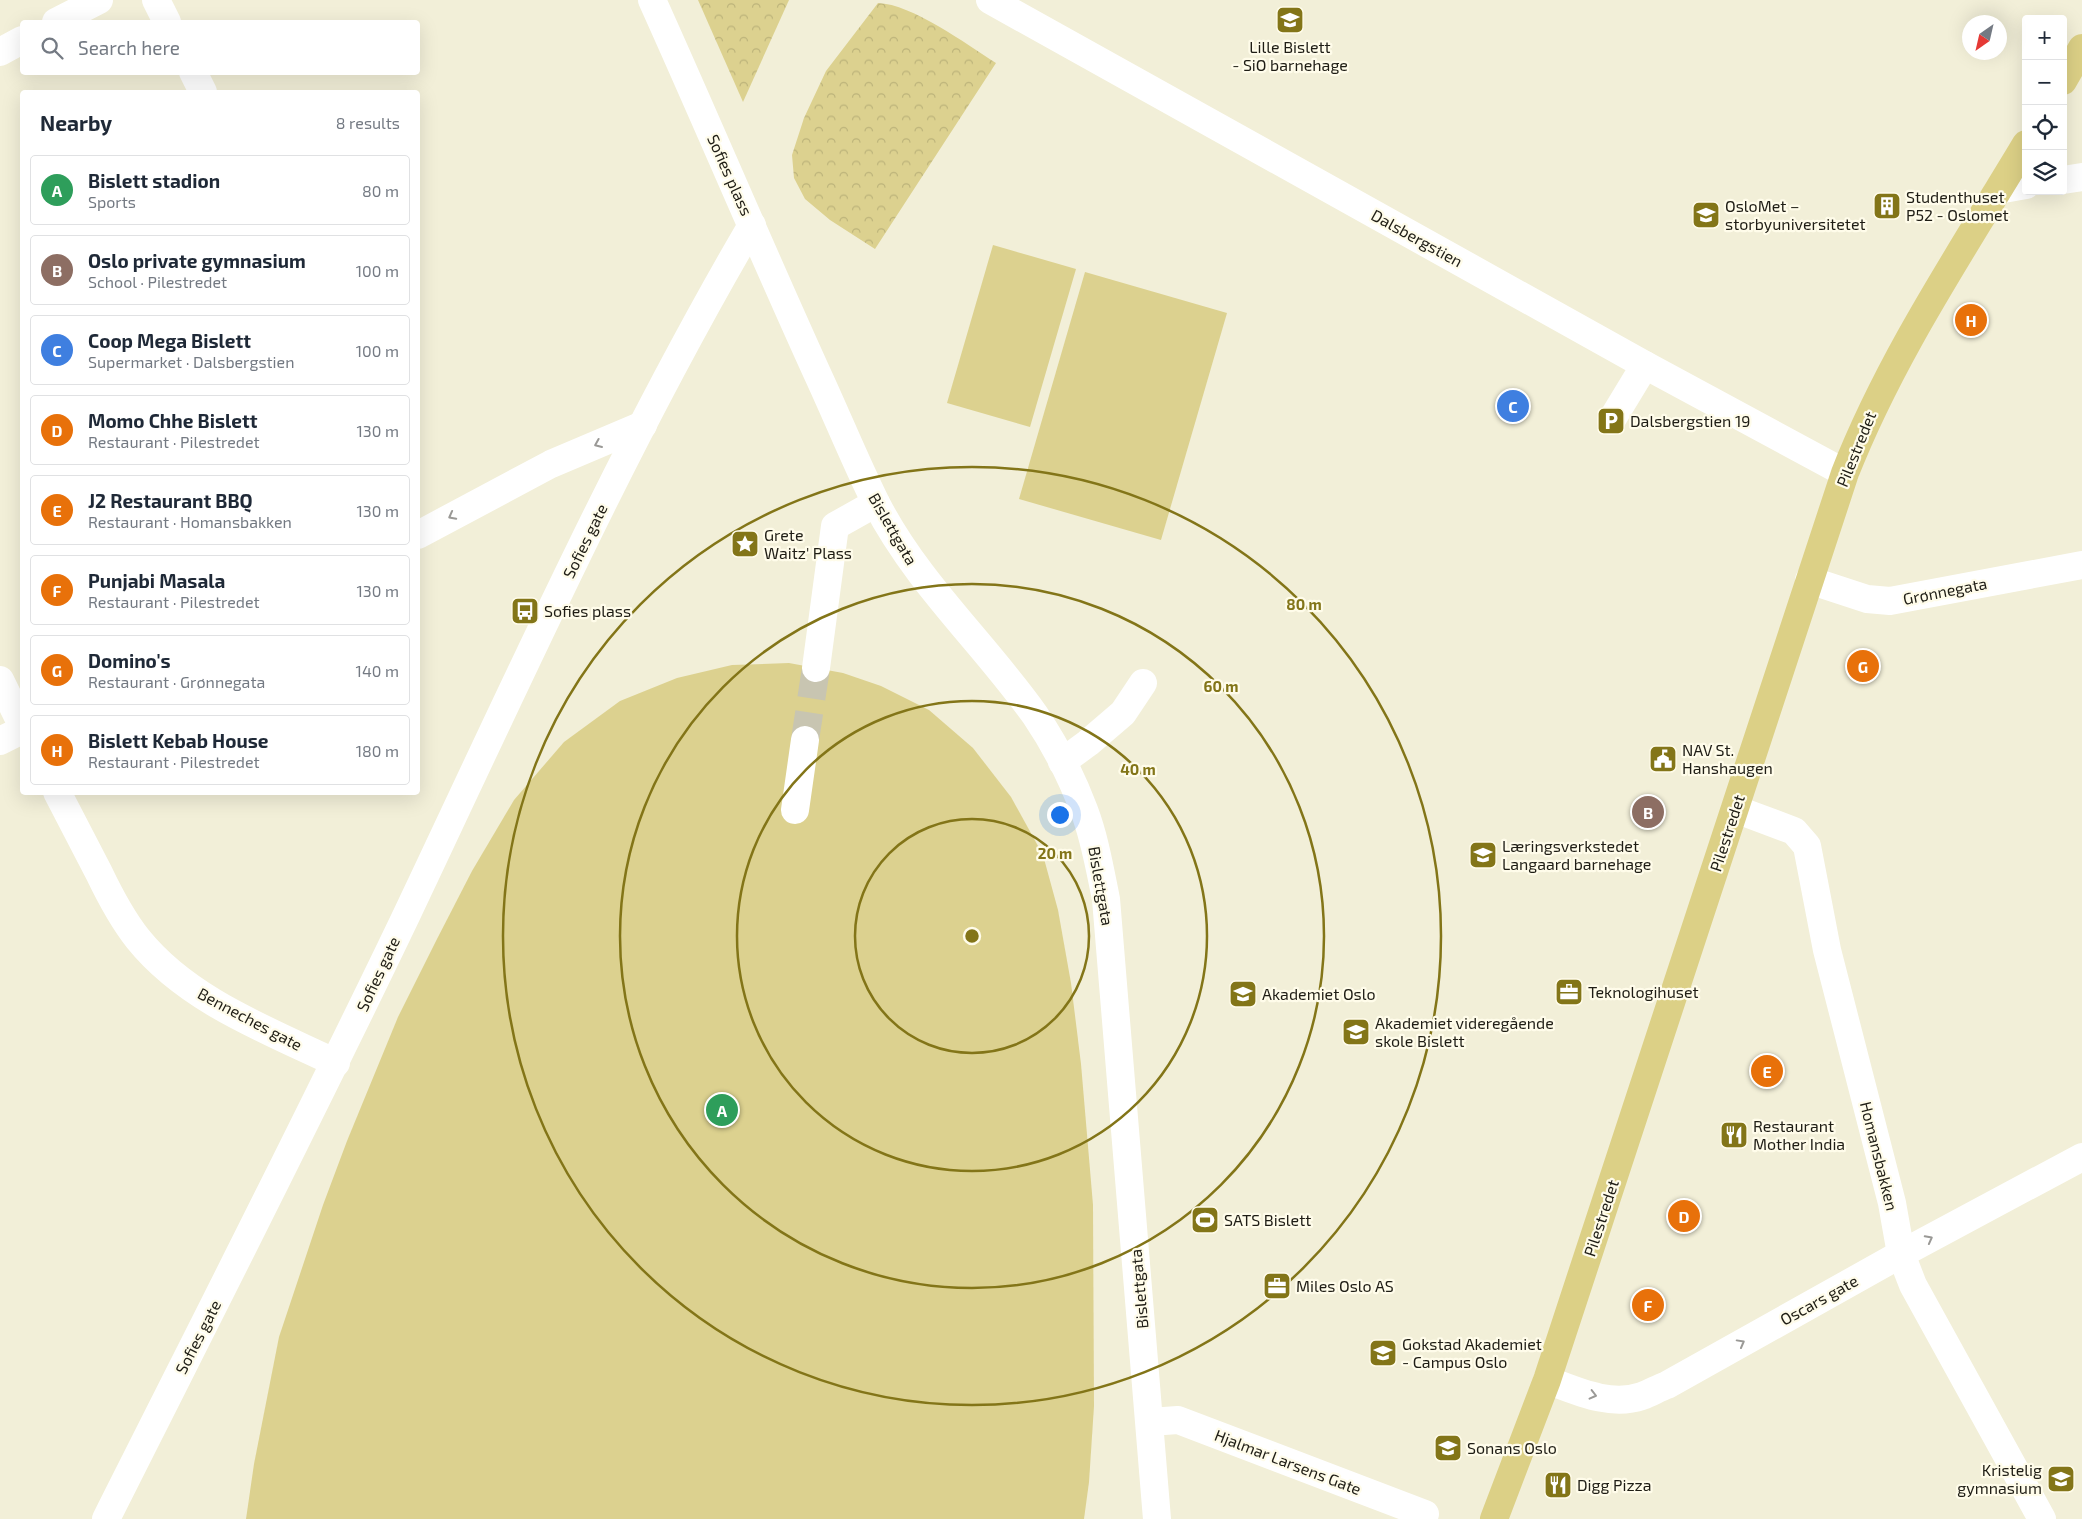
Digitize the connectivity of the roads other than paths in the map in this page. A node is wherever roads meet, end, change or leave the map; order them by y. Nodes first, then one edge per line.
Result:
1 (98, 0) edge
2 (156, 0) edge
3 (652, 0) edge
4 (990, 0) edge
5 (60, 20) edge
6 (166, 20) edge
7 (20, 41) edge
8 (2082, 48) edge
9 (0, 52) edge
10 (2067, 74) edge
11 (194, 75) edge
12 (202, 90) edge
13 (2022, 150) edge
14 (2082, 177) edge
15 (2067, 179) edge
16 (2022, 186) edge
17 (1998, 190) junction
18 (752, 225) junction
19 (1645, 365) junction
20 (1611, 421) dead end
21 (643, 425) junction
22 (1846, 473) junction
23 (876, 503) junction
24 (421, 525) edge
25 (2082, 565) edge
26 (1809, 580) junction
27 (816, 668) tunnel mouth
28 (0, 680) edge
29 (1143, 683) dead end
30 (20, 721) edge
31 (20, 731) edge
32 (805, 740) tunnel mouth
33 (0, 741) edge
34 (1062, 762) junction
35 (59, 795) edge
36 (1735, 809) junction
37 (795, 810) dead end
38 (336, 1063) junction
39 (2082, 1157) edge
40 (1901, 1254) junction
41 (1547, 1380) junction
42 (1150, 1422) junction
43 (1424, 1514) dead end
44 (106, 1519) edge
45 (1158, 1519) edge
46 (1494, 1519) edge
47 (2042, 1519) edge

1 - 5 street
2 - 6 street
3 - 18 street, Sofies plass
4 - 19 street, Dalsbergstien
7 - 9 street
8 - 10 main road
11 - 12 street
13 - 17 main road, Pilestredet
14 - 15 street
16 - 17 street
17 - 22 main road, Pilestredet
18 - 21 street, Sofies plass
18 - 23 street, Bislettgata
19 - 20 street
19 - 22 street, Dalsbergstien
21 -> 24 street
21 - 38 street, Sofies gate
22 - 26 main road, Pilestredet
23 - 27 street
23 - 34 street, Bislettgata
25 - 26 street, Grønnegata
26 - 36 main road, Pilestredet
28 - 30 street
29 - 34 street
31 - 33 street
32 - 37 street
34 - 42 street, Bislettgata
35 - 38 street, Benneches gate
36 - 40 street, Homansbakken
36 - 41 main road, Pilestredet
38 - 44 street, Sofies gate
40 -> 39 street, Oscars gate
41 -> 40 street, Oscars gate
40 - 47 street, Homansbakken
41 - 46 main road, Pilestredet
42 - 43 street, Hjalmar Larsens Gate
42 - 45 street, Bislettgata

